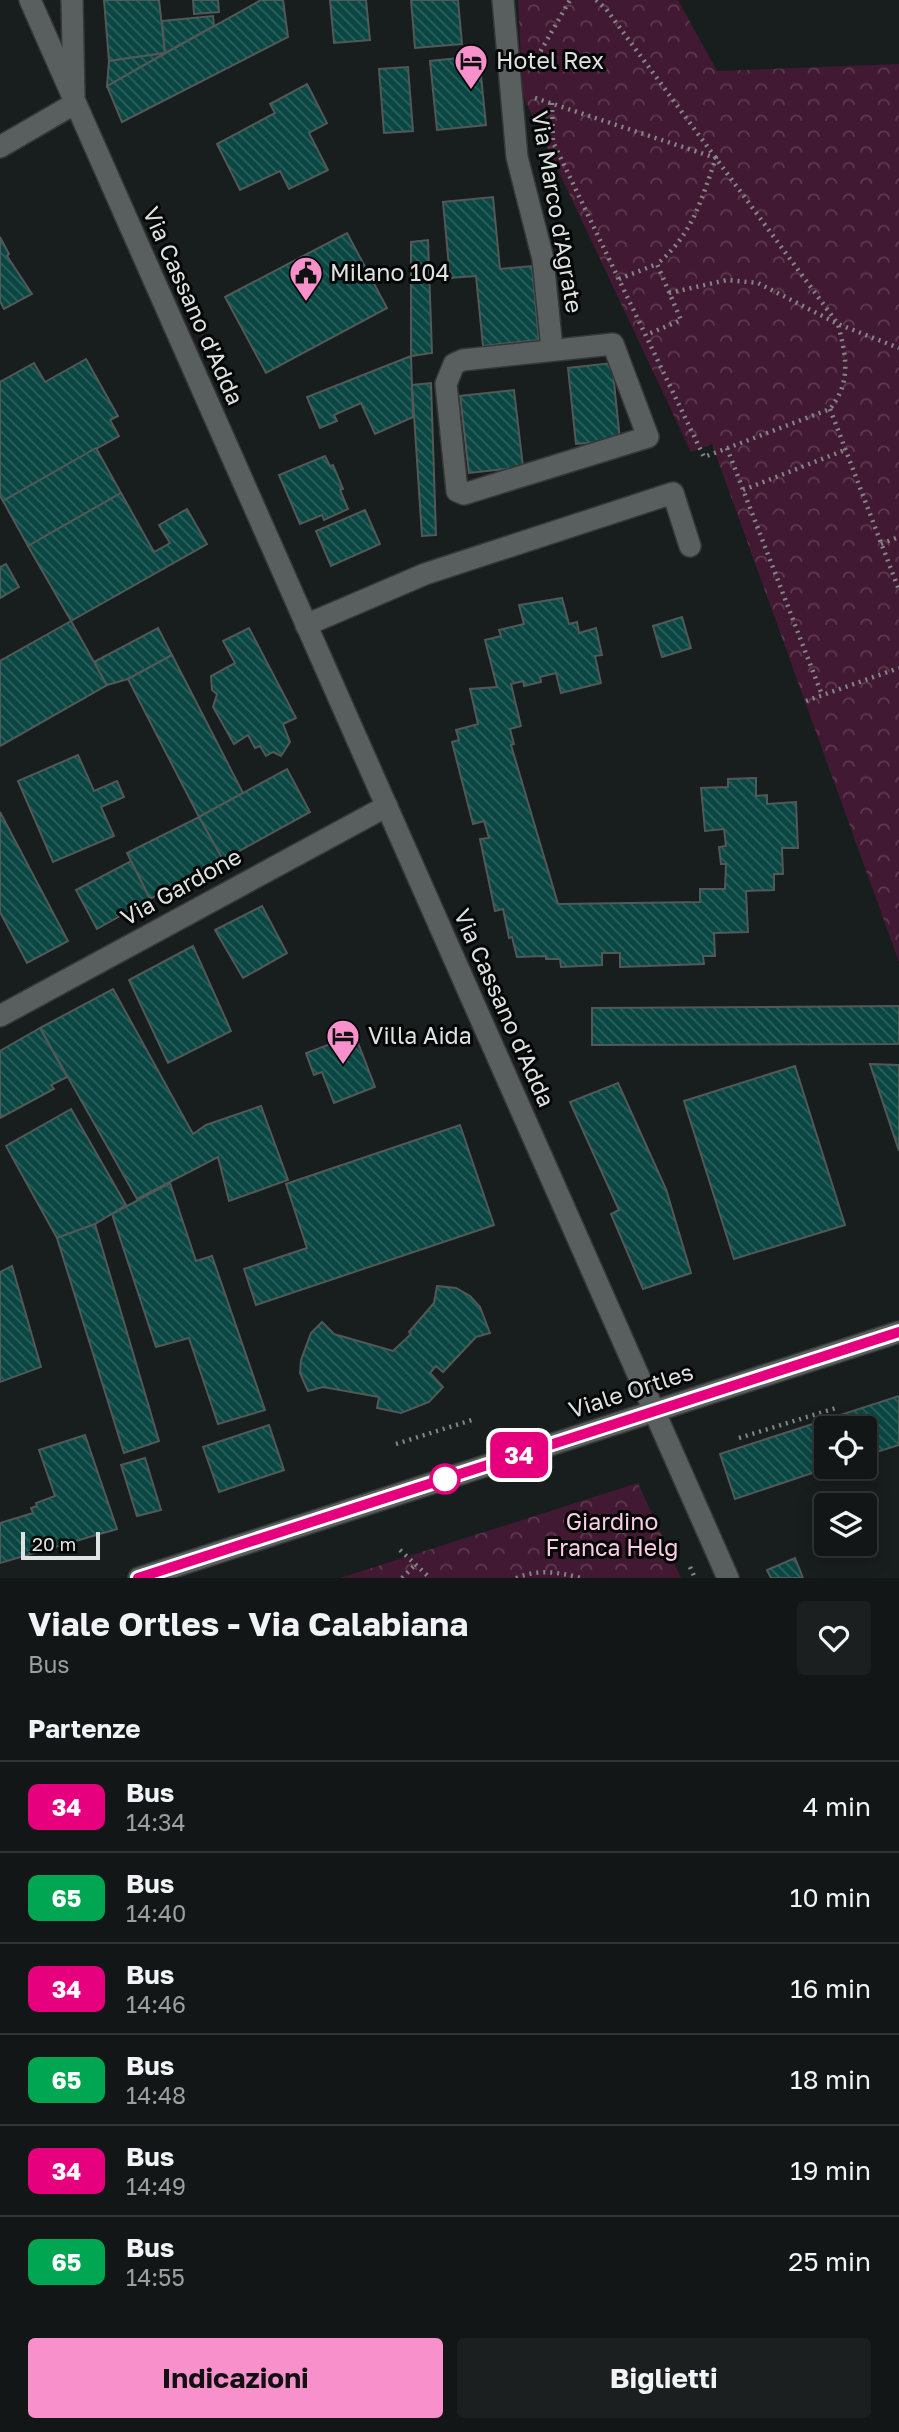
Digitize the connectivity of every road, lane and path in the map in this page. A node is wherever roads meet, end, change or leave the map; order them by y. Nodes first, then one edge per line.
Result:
1 (30, 0) edge
2 (72, 0) edge
3 (503, 0) edge
4 (570, 0) edge
5 (596, 0) edge
6 (533, 74) dead end
7 (512, 97) junction
8 (552, 103) junction
9 (74, 104) junction
10 (0, 147) edge
11 (716, 158) junction
12 (657, 264) junction
13 (619, 279) junction
14 (669, 293) junction
15 (838, 324) junction
16 (646, 335) junction
17 (899, 348) edge
18 (552, 349) junction
19 (830, 409) junction
20 (727, 448) junction
21 (845, 450) junction
22 (743, 490) junction
23 (899, 537) edge
24 (881, 544) junction
25 (690, 546) dead end
26 (899, 590) edge
27 (306, 625) junction
28 (899, 668) edge
29 (821, 695) junction
30 (806, 701) dead end
31 (387, 806) junction
32 (0, 1016) edge
33 (899, 1332) edge
34 (836, 1408) dead end
35 (654, 1412) junction
36 (475, 1419) dead end
37 (739, 1438) dead end
38 (396, 1444) dead end
39 (400, 1550) dead end
40 (415, 1564) junction
41 (690, 1567) dead end
42 (139, 1578) edge
43 (402, 1578) edge
44 (430, 1578) edge
45 (516, 1578) edge
46 (581, 1578) edge
47 (695, 1578) edge
48 (727, 1578) edge

1 - 9 street
2 - 9 street, Via Cassano d'Adda
3 - 7 street, Via Marco d'Agrate
4 - 6 path
5 - 11 path
7 - 8 path
7 - 18 street, Via Marco d'Agrate
8 - 11 path
8 - 13 path
9 - 10 street
9 - 27 street, Via Cassano d'Adda
11 - 12 path
11 - 15 path
12 - 13 path
12 - 14 path
13 - 16 path
14 - 15 path
14 - 16 path
15 - 17 path
15 - 19 path
16 - 20 path
18 - 18 street, Via Marco d'Agrate
19 - 20 path
19 - 21 path
20 - 22 path
21 - 22 path
21 - 24 path
22 - 29 path
23 - 24 path
24 - 26 path
25 - 27 street
27 - 31 street, Via Cassano d'Adda
28 - 29 path
29 - 30 path
31 - 32 street, Via Gardone
31 - 35 street, Via Cassano d'Adda
33 - 35 street, Viale Ortles
34 - 37 path
35 - 42 street, Viale Ortles
35 - 48 street, Via Cassano d'Adda
36 - 38 path
39 - 40 path
40 - 43 path
40 - 44 path
41 - 47 path
45 - 46 path

